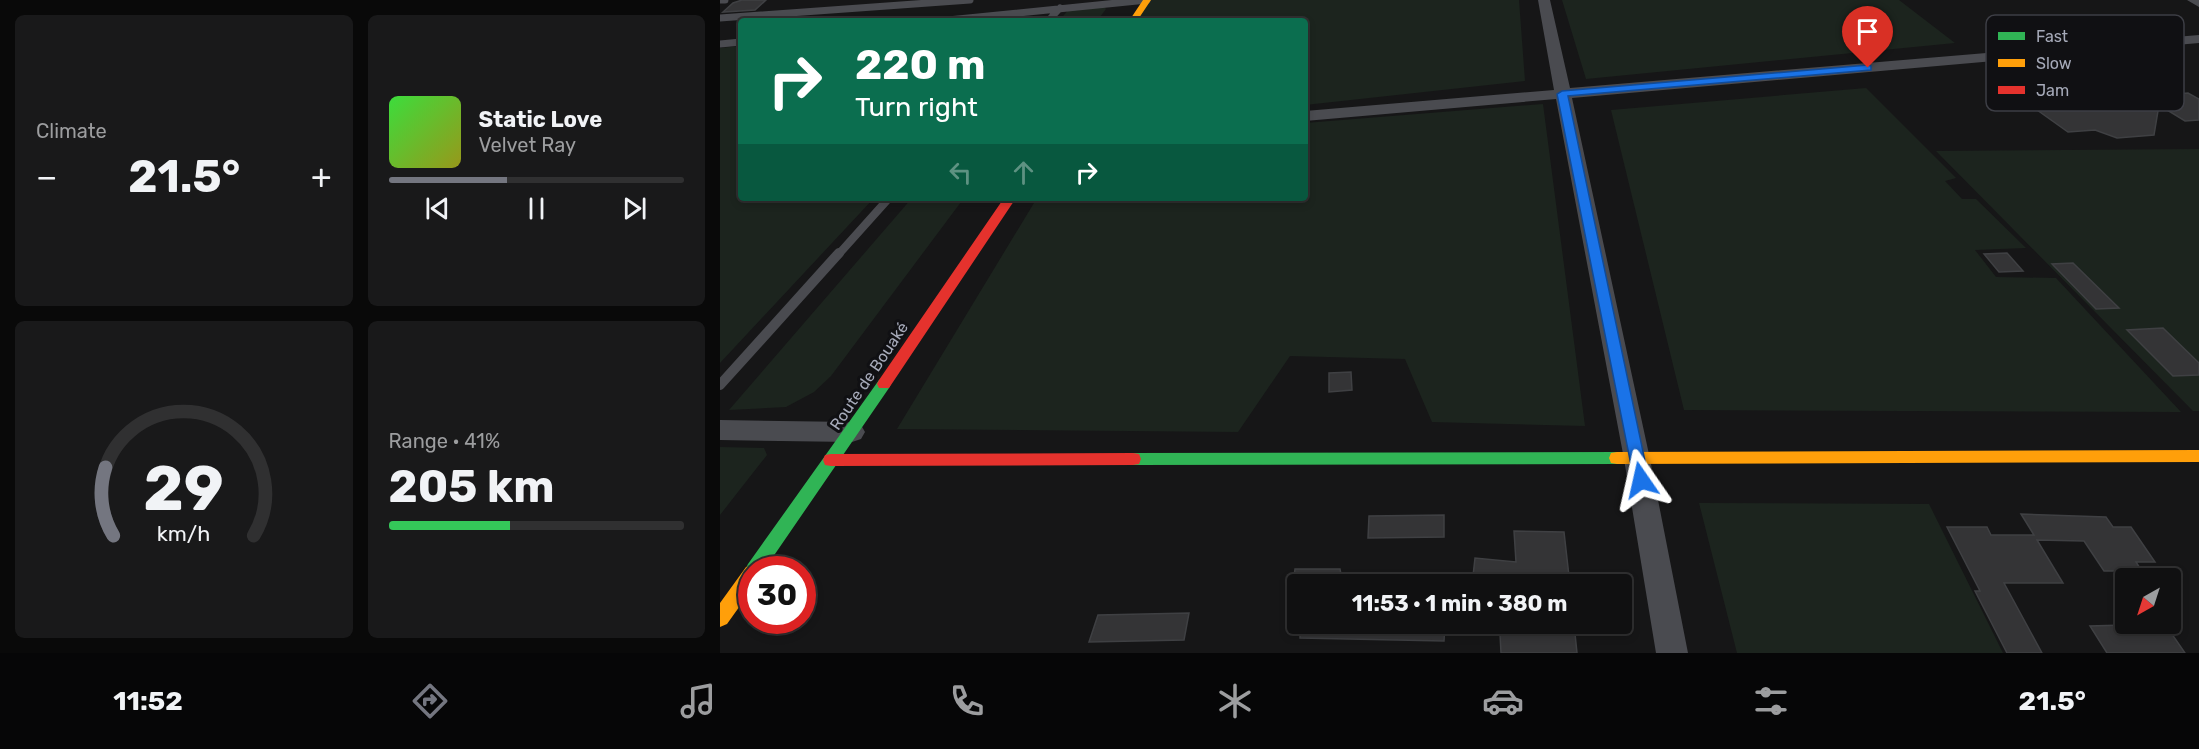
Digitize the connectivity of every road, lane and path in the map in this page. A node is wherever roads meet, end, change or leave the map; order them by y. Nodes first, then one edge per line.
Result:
1 (720, 0) edge
2 (725, 0) edge
3 (970, 0) edge
4 (1147, 0) edge
5 (1544, 0) edge
6 (2193, 0) edge
7 (2199, 3) edge
8 (1060, 8) junction
9 (720, 18) edge
10 (966, 18) edge
11 (1051, 18) edge
12 (1135, 18) edge
13 (2199, 39) edge
14 (2184, 40) edge
15 (738, 42) edge
16 (720, 44) edge
17 (1986, 57) edge
18 (1562, 94) junction
19 (1308, 116) edge
20 (886, 201) edge
21 (1008, 201) edge
22 (720, 386) edge
23 (720, 430) edge
24 (852, 432) junction
25 (2199, 456) edge
26 (1637, 459) junction
27 (831, 460) junction
28 (764, 556) edge
29 (738, 593) edge
30 (720, 618) edge
31 (1672, 653) edge

1 - 2 lane
3 - 9 lane
4 - 8 lane
4 - 12 main road
5 - 18 street
6 - 7 street
8 - 10 lane
8 - 11 lane
13 - 14 street
15 - 16 lane
17 - 18 street
18 - 19 street
18 - 26 street
20 - 22 lane
21 - 24 main road, Route de Bouaké
23 - 24 street
24 - 27 main road, Route de Bouaké
25 - 26 main road
26 - 27 main road
26 - 31 street
27 - 28 main road, Route de Bouaké
29 - 30 main road, Route de Bouaké

